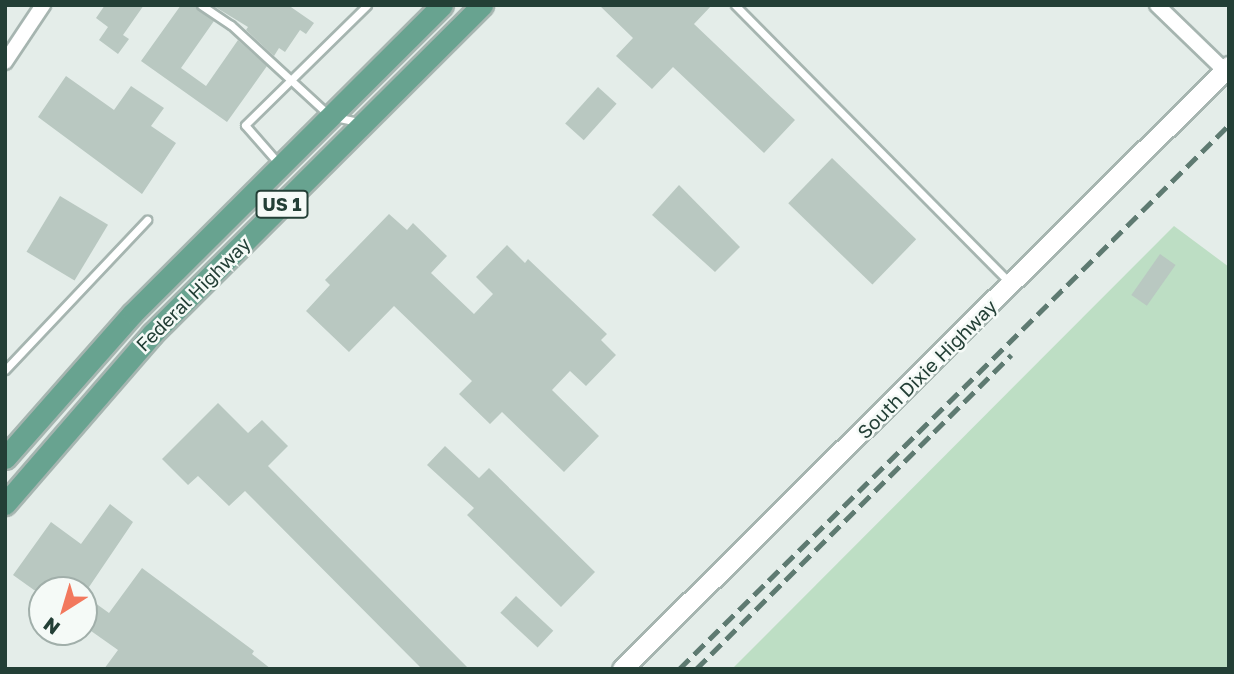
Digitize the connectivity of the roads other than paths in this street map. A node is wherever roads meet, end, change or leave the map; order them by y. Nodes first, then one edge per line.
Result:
1 (43, 5) edge
2 (201, 5) edge
3 (367, 5) edge
4 (442, 5) edge
5 (482, 5) edge
6 (735, 5) edge
7 (1157, 5) edge
8 (5, 62) edge
9 (1227, 68) edge
10 (289, 81) junction
11 (330, 116) junction
12 (363, 123) junction
13 (281, 166) junction
14 (147, 220) dead end
15 (1012, 285) junction
16 (5, 370) edge
17 (32, 426) junction
18 (5, 458) edge
19 (35, 466) junction
20 (5, 504) edge
21 (622, 669) edge

1 - 8 street
2 - 10 lane
3 - 10 lane
4 - 11 main road, Federal Highway / US 1
5 - 12 main road, Federal Highway / US 1
6 - 15 lane
7 - 9 street
9 - 15 street, South Dixie Highway
10 - 11 lane
10 - 13 lane
11 - 12 lane
11 - 13 main road, Federal Highway / US 1
12 - 19 main road, Federal Highway / US 1
13 - 17 main road, Federal Highway / US 1
14 - 16 lane
15 - 21 street, South Dixie Highway
17 - 18 main road, Federal Highway / US 1
17 - 19 main road
19 - 20 main road, Federal Highway / US 1

